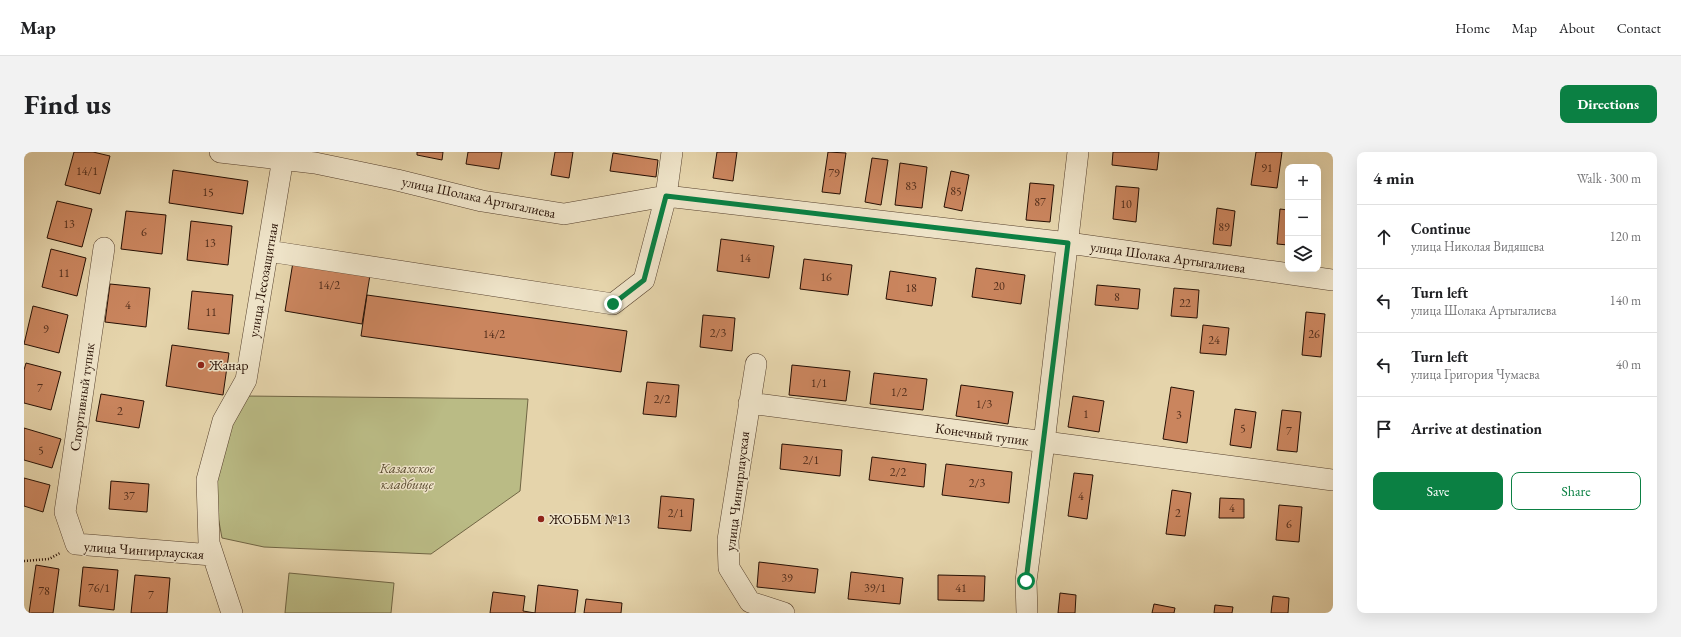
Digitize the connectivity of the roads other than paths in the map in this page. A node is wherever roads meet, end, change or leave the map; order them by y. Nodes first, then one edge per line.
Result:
1 (220, 152) edge
2 (672, 152) edge
3 (1078, 152) edge
4 (284, 156) edge
5 (666, 196) junction
6 (1068, 243) junction
7 (104, 248) dead end
8 (268, 251) junction
9 (1333, 280) edge
10 (756, 364) dead end
11 (749, 403) junction
12 (1044, 443) junction
13 (1333, 480) edge
14 (76, 544) joint
15 (212, 555) junction
16 (232, 613) edge
17 (784, 613) edge
18 (1027, 613) edge

1 - 4 street, улица Шолака Артыгалиева
2 - 5 street
3 - 6 street
4 - 5 street, улица Шолака Артыгалиева
4 - 8 street, улица Лесозащитная
5 - 6 street, улица Шолака Артыгалиева
5 - 8 street
6 - 9 street, улица Шолака Артыгалиева
6 - 12 street
7 - 14 street, Спортивный тупик
8 - 15 street, улица Лесозащитная
10 - 11 street, улица Чингирлауская
11 - 12 street, Конечный тупик
11 - 17 street, улица Чингирлауская
12 - 13 street, Конечный тупик
12 - 18 street
14 - 15 street, улица Чингирлауская
15 - 16 street, улица Лесозащитная

